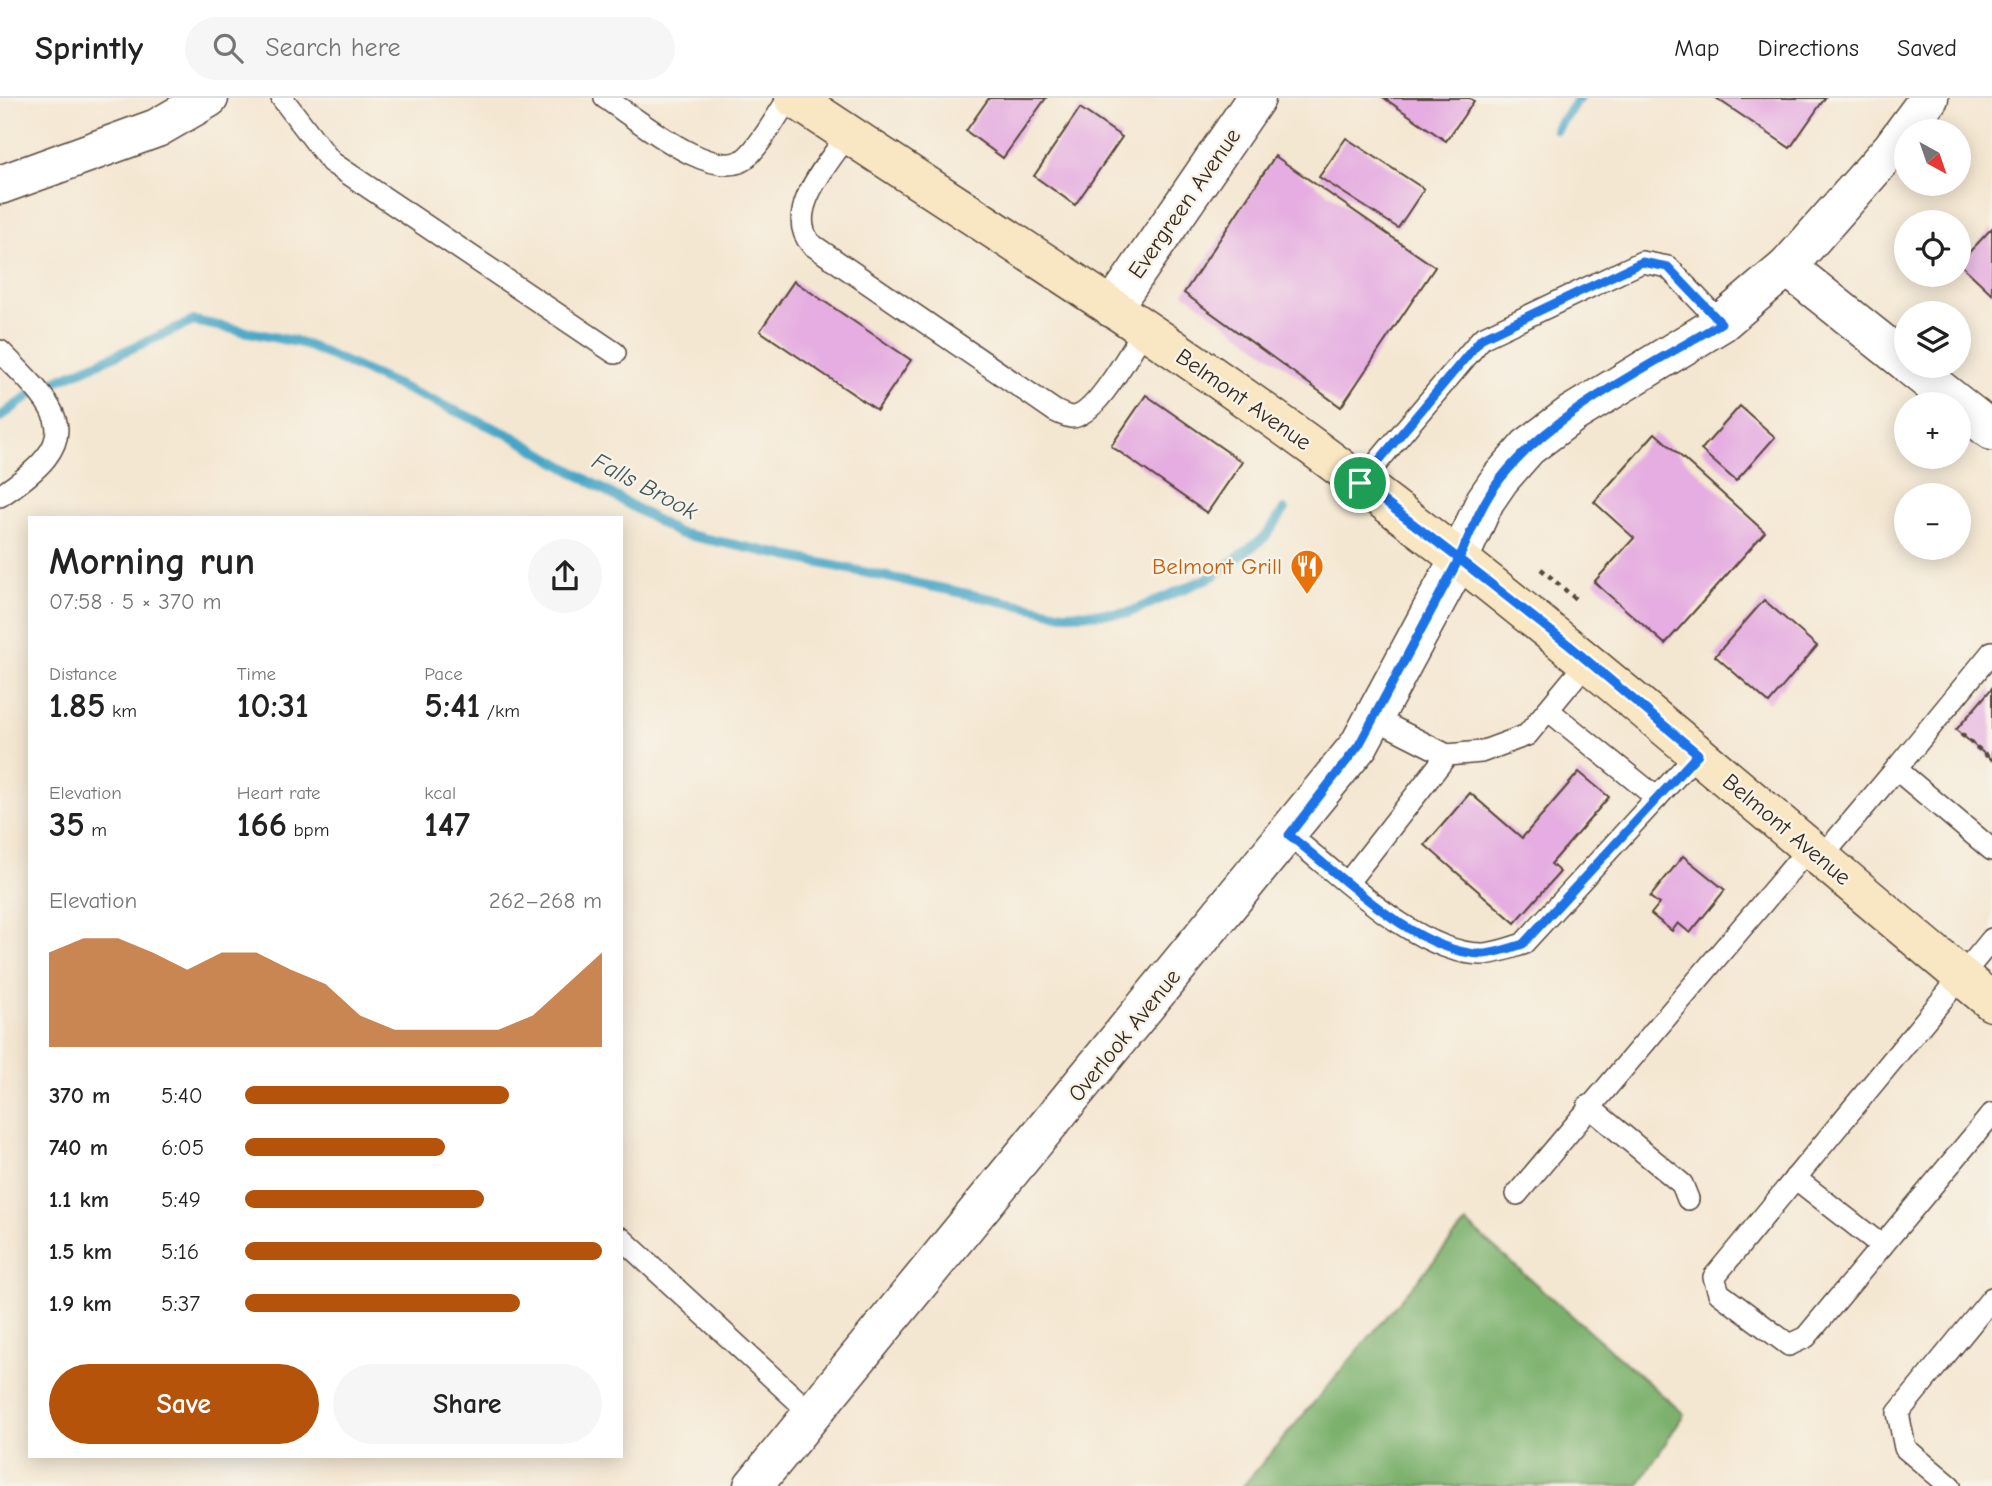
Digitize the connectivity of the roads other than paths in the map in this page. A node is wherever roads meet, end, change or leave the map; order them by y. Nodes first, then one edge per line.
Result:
1 (209, 98) edge
2 (282, 98) edge
3 (605, 98) edge
4 (791, 98) edge
5 (1256, 98) edge
6 (1929, 98) edge
7 (848, 134) junction
8 (0, 185) edge
9 (1787, 267) junction
10 (1112, 308) junction
11 (1721, 323) junction
12 (1144, 330) junction
13 (0, 351) edge
14 (1894, 352) edge
15 (615, 354) dead end
16 (1925, 378) edge
17 (1992, 431) edge
18 (1360, 483) junction
19 (0, 496) edge
20 (1459, 559) junction
21 (1992, 652) edge
22 (1588, 661) junction
23 (1548, 710) junction
24 (1374, 718) junction
25 (1698, 754) junction
26 (1447, 755) junction
27 (1896, 769) junction
28 (1657, 798) junction
29 (1289, 835) junction
30 (1992, 850) edge
31 (1815, 853) junction
32 (1348, 882) junction
33 (1992, 940) edge
34 (1961, 976) junction
35 (1992, 1002) edge
36 (1588, 1107) junction
37 (1992, 1114) edge
38 (1795, 1178) junction
39 (1517, 1194) dead end
40 (1688, 1199) dead end
41 (623, 1240) edge
42 (1882, 1246) junction
43 (1992, 1298) edge
44 (813, 1415) junction
45 (753, 1486) edge
46 (1950, 1486) edge

1 - 8 street
2 - 15 lane
3 - 4 lane
4 - 7 main road, Belmont Avenue
5 - 10 street, Evergreen Avenue
6 - 9 street, Overlook Avenue
7 - 10 main road, Belmont Avenue
7 - 12 lane
9 - 11 street, Overlook Avenue
9 - 14 street
10 - 12 main road, Belmont Avenue
11 - 18 lane
11 - 20 street, Overlook Avenue
12 - 18 main road, Belmont Avenue
13 - 19 lane
16 - 17 street
18 - 20 main road, Belmont Avenue
20 - 22 main road, Belmont Avenue
20 - 24 street, Overlook Avenue
21 - 27 lane
22 - 23 lane
22 - 25 main road, Belmont Avenue
23 - 26 lane
23 - 28 lane
24 - 26 lane
24 - 29 street, Overlook Avenue
25 - 28 lane
25 - 31 main road, Belmont Avenue
26 - 32 lane
27 - 30 lane
27 - 31 lane
28 - 32 lane
29 - 32 lane
29 - 44 street, Overlook Avenue
31 - 34 main road, Belmont Avenue
31 - 36 lane
33 - 34 lane
34 - 35 main road, Belmont Avenue
34 - 38 lane
36 - 39 lane
36 - 40 lane
37 - 42 lane
38 - 42 lane
38 - 42 lane
41 - 44 lane
43 - 46 lane
44 - 45 street, Overlook Avenue

